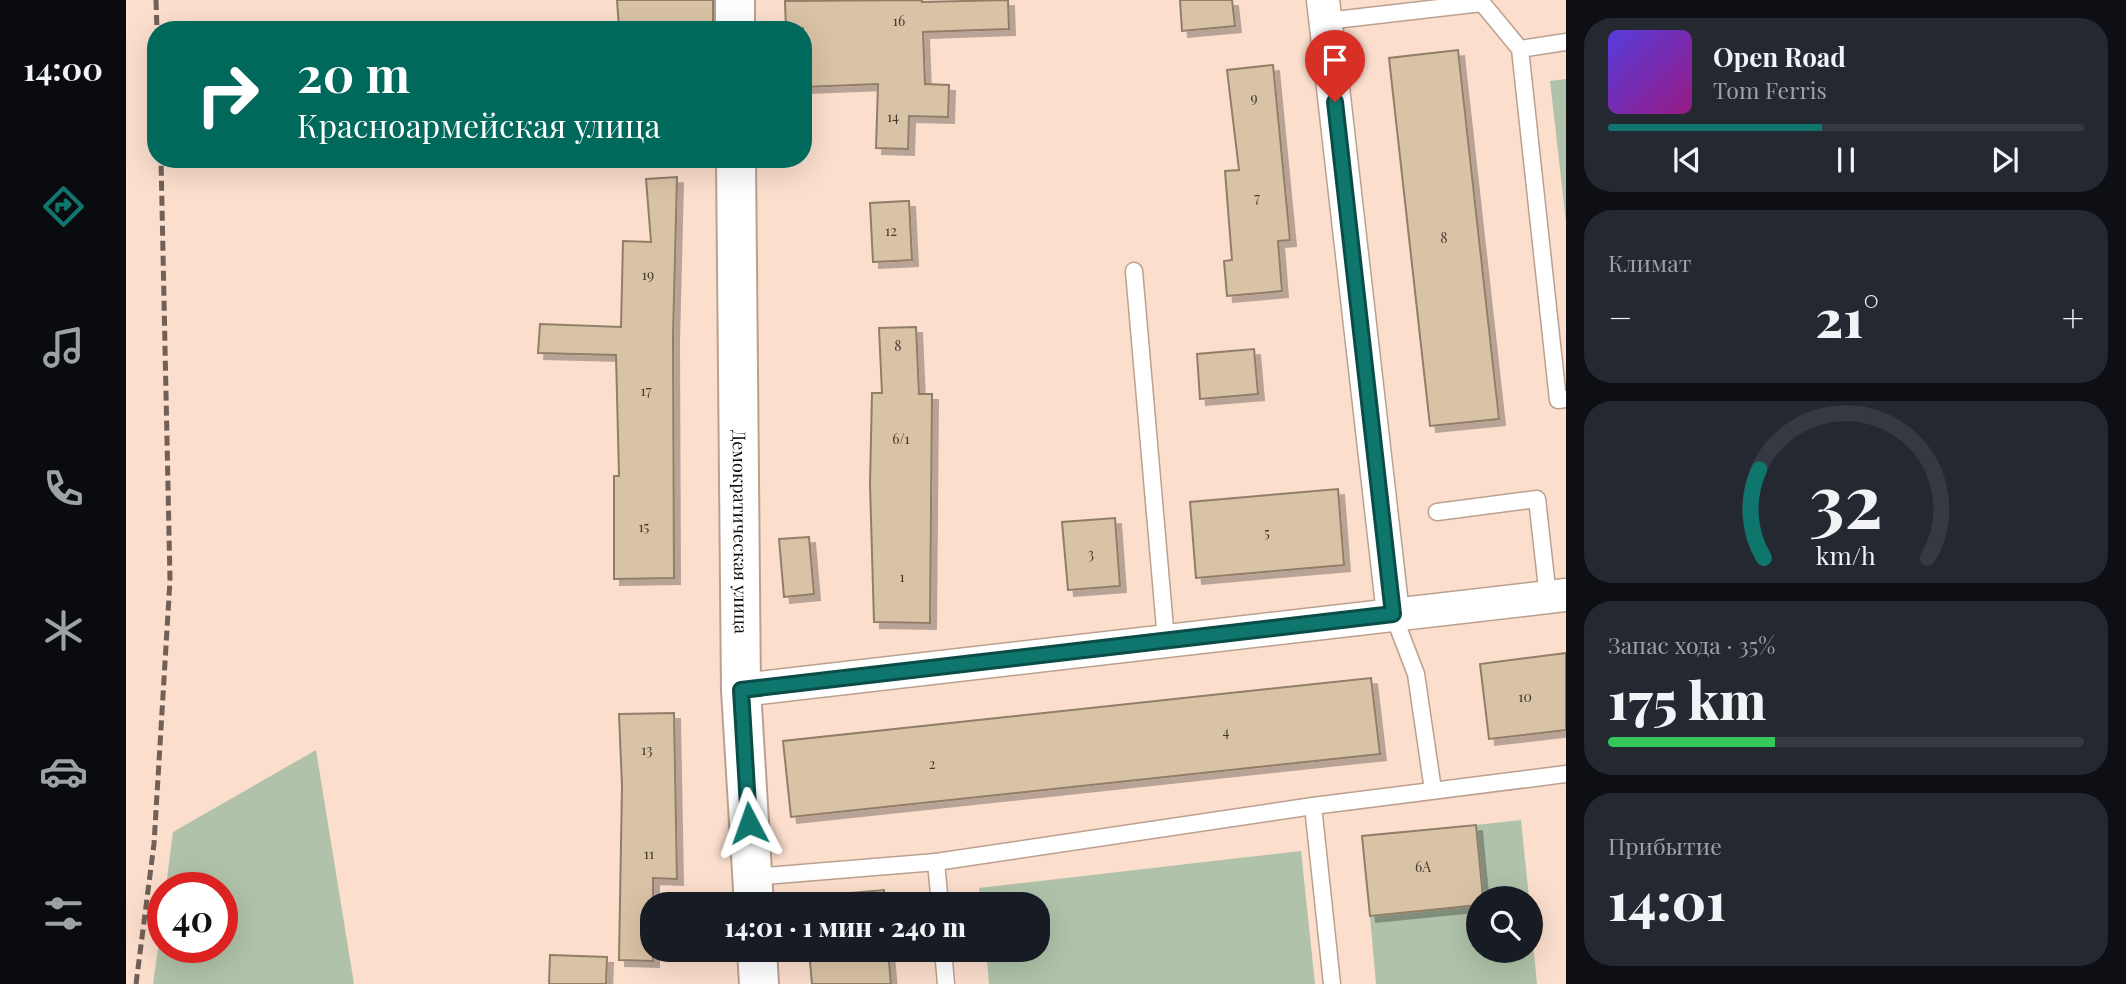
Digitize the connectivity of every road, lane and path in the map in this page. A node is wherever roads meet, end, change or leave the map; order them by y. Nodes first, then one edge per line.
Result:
1 (735, 0) edge
2 (1325, 11) edge
3 (735, 21) edge
4 (1566, 42) edge
5 (1520, 49) junction
6 (736, 168) edge
7 (1134, 271) dead end
8 (1566, 399) edge
9 (1437, 512) dead end
10 (1557, 596) edge
11 (1393, 614) junction
12 (1166, 640) junction
13 (741, 690) junction
14 (1566, 774) edge
15 (1433, 790) junction
16 (1313, 806) junction
17 (936, 862) junction
18 (753, 891) edge
19 (939, 892) edge
20 (757, 962) edge
21 (944, 962) edge
22 (758, 984) edge
23 (946, 984) edge
24 (1332, 984) edge

1 - 3 street
2 - 5 lane
2 - 11 street
4 - 5 lane
5 - 8 lane
6 - 13 street, Демократическая улица
7 - 12 lane
9 - 10 lane
10 - 11 street
11 - 12 street
11 - 15 lane
12 - 13 street
13 - 18 street, Демократическая улица
14 - 15 lane
15 - 16 lane
16 - 17 lane
16 - 24 lane
17 - 18 lane
17 - 19 lane
20 - 22 street
21 - 23 lane

